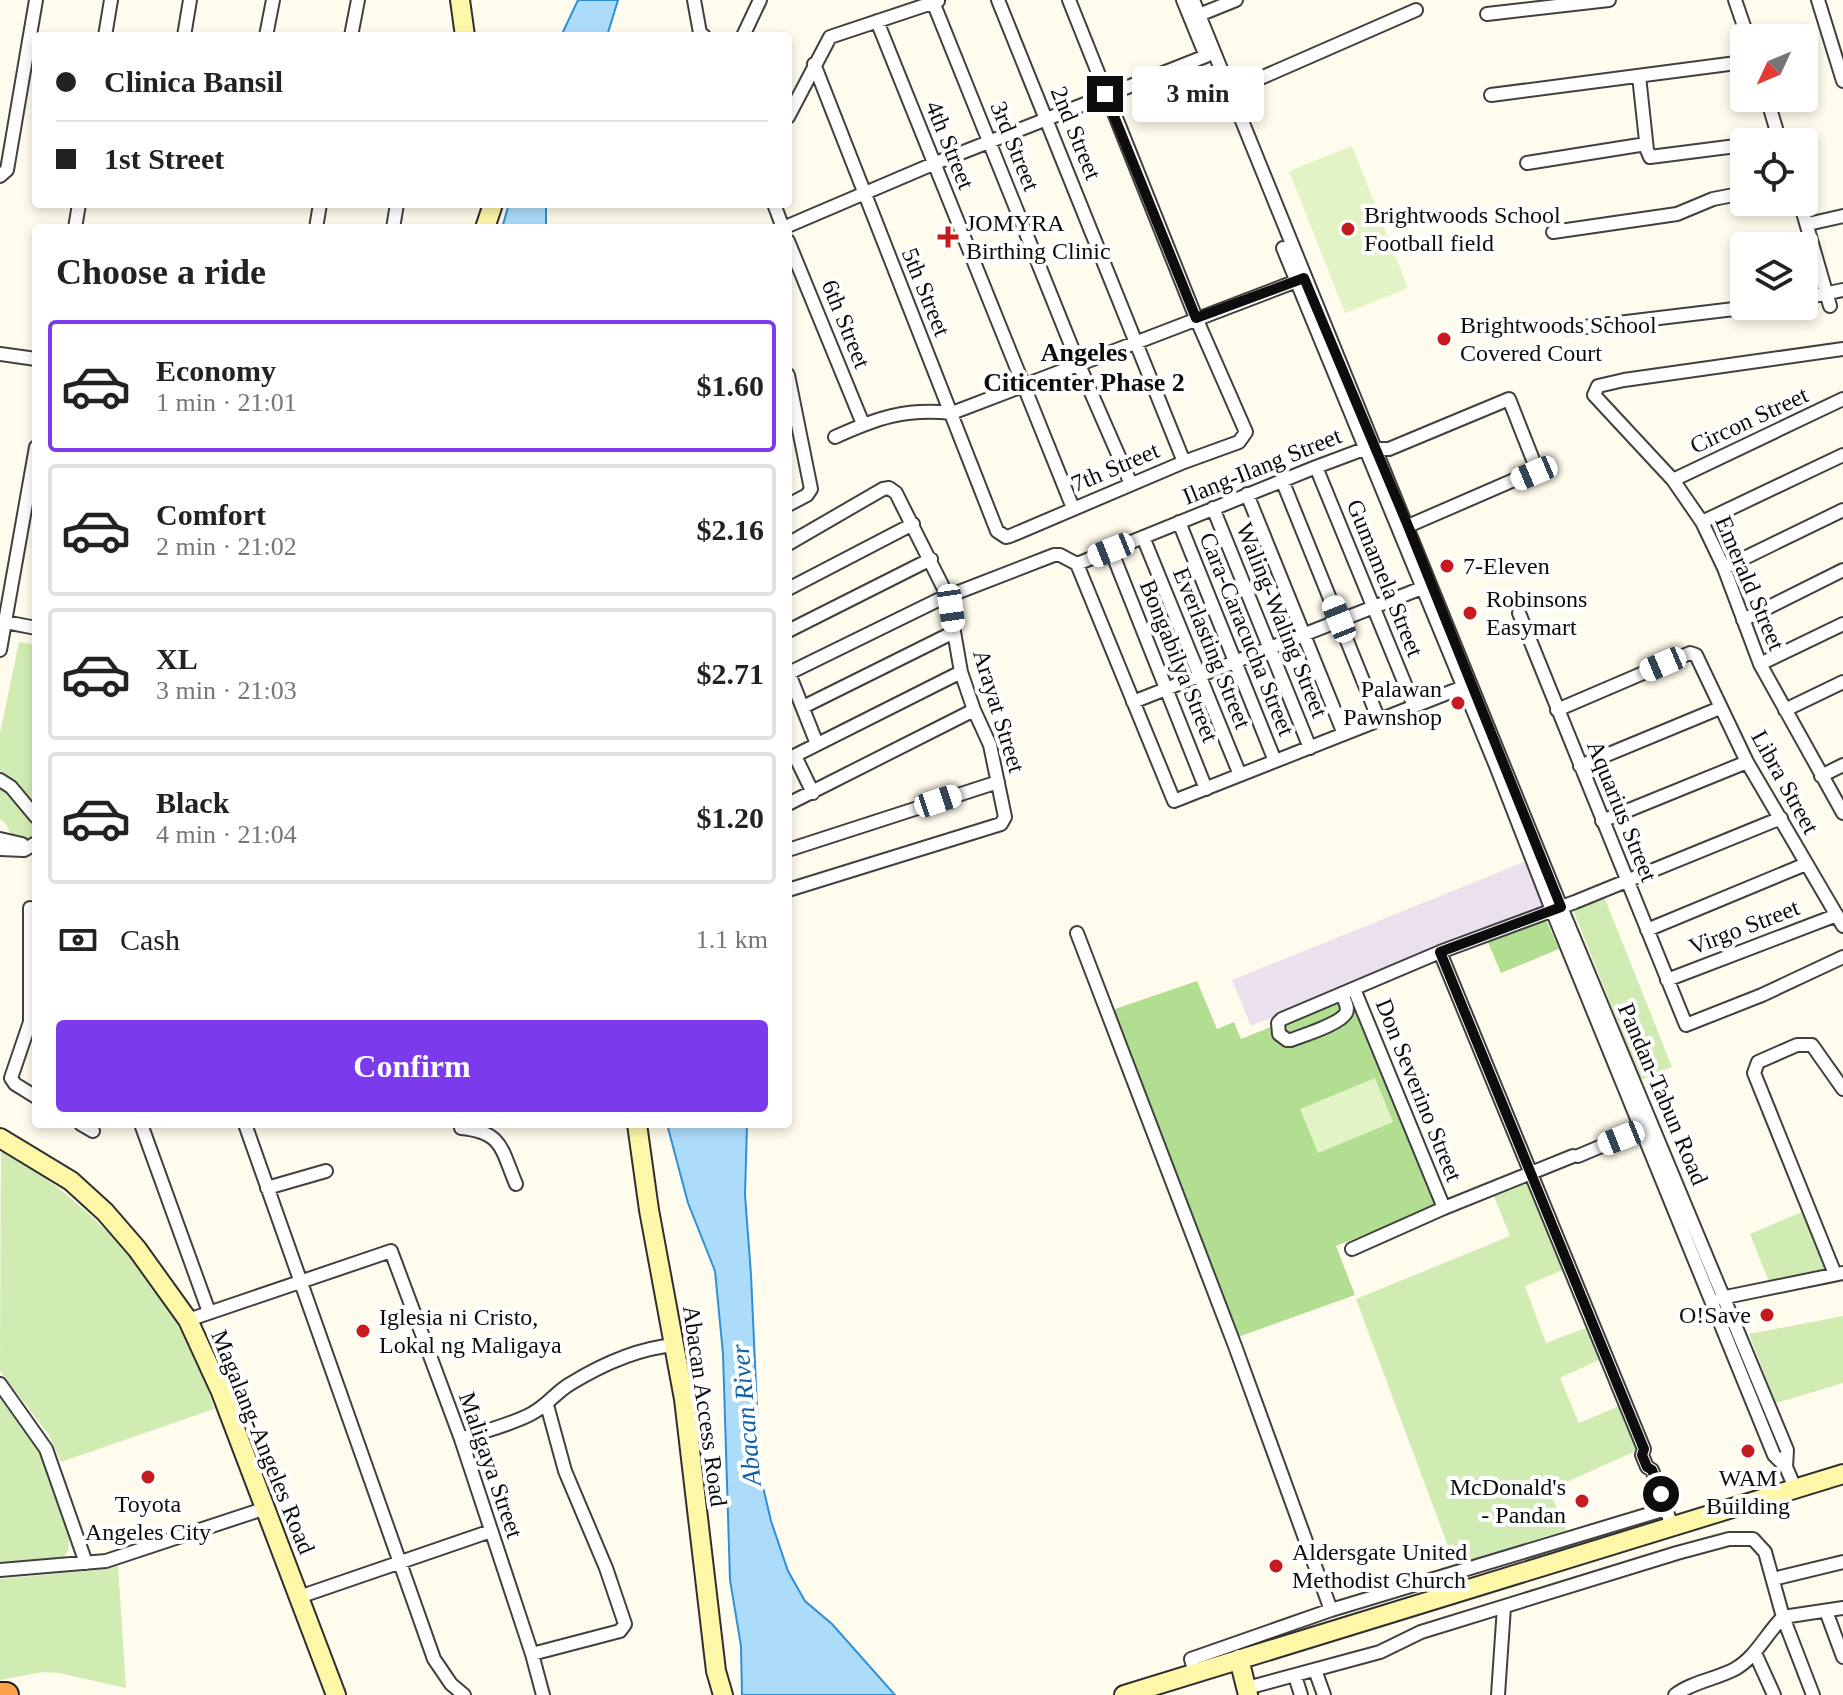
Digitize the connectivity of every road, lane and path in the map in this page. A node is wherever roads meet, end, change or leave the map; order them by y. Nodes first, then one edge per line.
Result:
1 (36, 0) edge
2 (111, 0) edge
3 (190, 0) edge
4 (273, 0) edge
5 (358, 0) edge
6 (460, 0) edge
7 (694, 0) edge
8 (760, 0) edge
9 (998, 0) edge
10 (1069, 0) edge
11 (1183, 0) edge
12 (1193, 0) edge
13 (1236, 0) edge
14 (1609, 0) edge
15 (1735, 0) edge
16 (1818, 0) edge
17 (937, 1) edge
18 (1416, 10) dead end
19 (1487, 14) dead end
20 (1195, 17) junction
21 (877, 21) junction
22 (1743, 24) edge
23 (34, 32) edge
24 (106, 32) edge
25 (185, 32) edge
26 (267, 32) edge
27 (352, 32) edge
28 (464, 32) edge
29 (700, 32) edge
30 (745, 32) edge
31 (32, 55) edge
32 (1206, 56) junction
33 (814, 64) junction
34 (1730, 64) edge
35 (1639, 76) junction
36 (1843, 81) edge
37 (30, 83) edge
38 (1226, 93) junction
39 (1105, 94) junction
40 (1491, 95) dead end
41 (792, 109) edge
42 (1046, 118) junction
43 (989, 141) junction
44 (1646, 144) junction
45 (1730, 147) edge
46 (1527, 163) dead end
47 (933, 164) junction
48 (0, 176) edge
49 (862, 193) junction
50 (1730, 196) edge
51 (1805, 216) edge
52 (1843, 216) edge
53 (792, 224) edge
54 (1808, 224) junction
55 (1553, 232) dead end
56 (792, 251) edge
57 (1300, 279) junction
58 (1843, 290) edge
59 (1818, 299) edge
60 (1828, 300) junction
61 (1730, 309) edge
62 (1196, 318) junction
63 (1568, 329) dead end
64 (1137, 342) junction
65 (1843, 349) edge
66 (0, 354) edge
67 (32, 358) edge
68 (1079, 365) junction
69 (1023, 387) junction
70 (792, 395) edge
71 (1843, 399) edge
72 (952, 413) junction
73 (863, 424) junction
74 (835, 437) dead end
75 (1369, 448) junction
76 (1843, 455) edge
77 (1184, 462) junction
78 (1316, 467) junction
79 (32, 468) edge
80 (1282, 480) junction
81 (1673, 480) junction
82 (1131, 484) junction
83 (1247, 494) junction
84 (792, 503) edge
85 (1073, 508) junction
86 (1213, 508) junction
87 (1843, 510) edge
88 (1179, 522) junction
89 (1702, 522) junction
90 (913, 524) junction
91 (1403, 528) junction
92 (1002, 535) joint
93 (1143, 537) junction
94 (792, 542) edge
95 (1111, 550) junction
96 (931, 559) junction
97 (1077, 564) junction
98 (1724, 568) junction
99 (1843, 570) edge
100 (792, 587) edge
101 (1426, 587) junction
102 (948, 597) junction
103 (1373, 606) junction
104 (1519, 613) dead end
105 (1339, 619) junction
106 (1743, 620) junction
107 (3, 621) edge
108 (1843, 624) edge
109 (32, 627) edge
110 (792, 629) edge
111 (954, 632) junction
112 (1303, 634) junction
113 (1269, 647) junction
114 (0, 650) edge
115 (1235, 661) junction
116 (1760, 664) junction
117 (792, 670) edge
118 (961, 672) junction
119 (1199, 675) junction
120 (792, 681) edge
121 (1843, 682) edge
122 (1467, 685) junction
123 (1165, 689) junction
124 (1133, 702) junction
125 (1414, 706) junction
126 (803, 707) junction
127 (1720, 708) junction
128 (974, 710) junction
129 (1557, 710) junction
130 (1785, 710) junction
131 (1379, 720) junction
132 (1344, 734) junction
133 (817, 744) junction
134 (1310, 748) junction
135 (792, 758) edge
136 (1275, 761) junction
137 (1747, 762) junction
138 (1843, 765) edge
139 (1580, 766) junction
140 (1240, 775) junction
141 (1821, 776) junction
142 (0, 780) edge
143 (998, 782) junction
144 (1206, 789) junction
145 (813, 793) junction
146 (792, 802) edge
147 (32, 812) edge
148 (1843, 813) edge
149 (1781, 818) junction
150 (1602, 821) junction
151 (0, 833) edge
152 (0, 840) edge
153 (32, 844) edge
154 (32, 846) edge
155 (0, 849) edge
156 (792, 849) edge
157 (1806, 864) junction
158 (1627, 881) junction
159 (792, 889) edge
160 (30, 908) dead end
161 (1557, 909) junction
162 (1840, 921) edge
163 (32, 925) edge
164 (1647, 930) junction
165 (1077, 933) dead end
166 (1440, 952) junction
167 (1843, 957) edge
168 (1667, 980) junction
169 (1348, 991) junction
170 (32, 1026) edge
171 (1843, 1089) edge
172 (32, 1095) edge
173 (142, 1128) edge
174 (246, 1128) edge
175 (461, 1128) dead end
176 (638, 1128) edge
177 (1642, 1129) junction
178 (0, 1138) edge
179 (326, 1171) dead end
180 (1529, 1174) junction
181 (516, 1184) dead end
182 (267, 1188) junction
183 (1444, 1208) junction
184 (1352, 1249) dead end
185 (1839, 1273) edge
186 (300, 1281) junction
187 (1719, 1299) junction
188 (209, 1312) junction
189 (188, 1320) junction
190 (675, 1345) junction
191 (0, 1384) edge
192 (547, 1405) junction
193 (461, 1439) junction
194 (1843, 1474) edge
195 (1795, 1488) junction
196 (266, 1508) junction
197 (1669, 1518) junction
198 (491, 1531) junction
199 (399, 1561) junction
200 (1843, 1562) edge
201 (86, 1563) junction
202 (0, 1570) edge
203 (1488, 1573) junction
204 (1773, 1579) junction
205 (299, 1597) junction
206 (1504, 1607) junction
207 (1843, 1608) edge
208 (1331, 1610) junction
209 (1826, 1611) junction
210 (1783, 1617) junction
211 (1755, 1653) junction
212 (532, 1654) junction
213 (1843, 1657) edge
214 (1239, 1659) junction
215 (1315, 1670) junction
216 (1195, 1673) junction
217 (1295, 1676) junction
218 (1247, 1692) edge
219 (1500, 1694) edge
220 (336, 1695) edge
221 (464, 1695) edge
222 (543, 1695) edge
223 (723, 1695) edge
224 (1124, 1695) edge
225 (1301, 1695) edge
226 (1324, 1695) edge
227 (1675, 1695) edge
228 (1774, 1695) edge
229 (1813, 1695) edge

1 - 23 street
2 - 24 street
3 - 25 street
4 - 26 street
5 - 27 street
6 - 28 main road
7 - 29 street
8 - 30 street
9 - 42 street, 2nd Street
10 - 39 street
11 - 20 street, Pandan-Tabun Road
12 - 20 street, Pandan-Tabun Road
13 - 20 street
14 - 19 street
15 - 22 street
16 - 36 street
17 - 21 street
17 - 43 street, 3rd Street
18 - 38 street
20 - 32 street, Pandan-Tabun Road
20 - 38 street, Pandan-Tabun Road
21 - 33 street
21 - 47 street, 4th Street
31 - 37 street
32 - 38 street, Pandan-Tabun Road
32 - 39 street
33 - 41 street
33 - 49 street, 5th Street
34 - 35 street
35 - 40 street
35 - 44 street
37 - 48 street
38 - 57 street, Pandan-Tabun Road
39 - 42 street
39 - 62 street
42 - 43 street
42 - 64 street, 2nd Street
43 - 47 street
43 - 68 street, 3rd Street
44 - 45 street
44 - 46 street
47 - 49 street
47 - 69 street, 4th Street
49 - 53 street
49 - 72 street, 5th Street
50 - 55 street
51 - 54 street
52 - 54 street
54 - 60 street
56 - 73 street, 6th Street
57 - 62 street
57 - 75 street, Pandan-Tabun Road
58 - 60 street
59 - 60 street
61 - 63 street
62 - 64 street
62 - 77 street, 7th Street
64 - 68 street
64 - 77 street, 2nd Street
65 - 81 street, Emerald Street
66 - 67 street
68 - 69 street
68 - 82 street, 3rd Street
69 - 72 street
69 - 85 street, 4th Street
70 - 84 street
71 - 81 street, Circon Street
72 - 73 street
72 - 92 street, 5th Street
73 - 74 street
75 - 78 street, Ilang-Ilang Street
75 - 91 street, Pandan-Tabun Road
75 - 91 street, Ilang-Ilang Street
76 - 89 street
77 - 82 street, 7th Street
78 - 80 street, Ilang-Ilang Street
78 - 103 street, Gumamela Street
79 - 107 street
80 - 83 street, Ilang-Ilang Street
80 - 105 street
81 - 89 street, Emerald Street
82 - 85 street, 7th Street
83 - 86 street, Ilang-Ilang Street
83 - 112 street
85 - 92 street, 7th Street
86 - 88 street, Ilang-Ilang Street
86 - 113 street, Waling-Waling Street
87 - 98 street
88 - 93 street, Ilang-Ilang Street
88 - 115 street, Cara-Caracucha Street
89 - 98 street, Emerald Street
90 - 94 street, Arayat Street
90 - 96 street, Arayat Street
90 - 100 street
91 - 101 street, Pandan-Tabun Road
93 - 95 street, Ilang-Ilang Street
93 - 119 street, Everlasting Street
95 - 97 street, Ilang-Ilang Street
95 - 123 street, Bongabilya Street
96 - 102 street, Arayat Street
96 - 110 street
97 - 102 street
97 - 124 street
98 - 106 street, Emerald Street
99 - 106 street
101 - 103 street
101 - 122 street, Pandan-Tabun Road
102 - 111 street, Arayat Street
102 - 117 street
103 - 105 street
103 - 125 street, Gumamela Street
104 - 129 street, Aquarius Street
105 - 112 street
105 - 131 street
106 - 116 street, Emerald Street
107 - 109 street
107 - 114 street
108 - 116 street
111 - 118 street, Arayat Street
111 - 126 street
112 - 113 street
112 - 132 street
113 - 115 street
113 - 134 street, Waling-Waling Street
115 - 119 street
115 - 136 street, Cara-Caracucha Street
116 - 130 street, Emerald Street
118 - 128 street, Arayat Street
118 - 133 street
119 - 123 street
119 - 140 street, Everlasting Street
120 - 126 street
121 - 130 street
122 - 125 street
122 - 161 street, Pandan-Tabun Road
123 - 124 street
123 - 144 street, Bongabilya Street
124 - 144 street
125 - 131 street
126 - 133 street
127 - 129 street, Libra Street
127 - 137 street, Libra Street
127 - 139 street
128 - 143 street, Arayat Street
128 - 145 street
129 - 139 street, Aquarius Street
130 - 141 street, Emerald Street
131 - 132 street
132 - 134 street
133 - 135 street
134 - 136 street
135 - 145 street
136 - 140 street
137 - 149 street, Libra Street
137 - 150 street
138 - 141 street
139 - 150 street, Aquarius Street
140 - 144 street
141 - 148 street, Emerald Street
142 - 147 street
143 - 156 street
143 - 159 street, Arayat Street
145 - 146 street
149 - 157 street, Libra Street
149 - 158 street
150 - 158 street, Aquarius Street
151 - 152 street
152 - 153 street
154 - 155 street
157 - 162 street, Libra Street
157 - 164 street
158 - 161 street
158 - 164 street, Aquarius Street
160 - 163 street
161 - 166 street
161 - 177 street, Pandan-Tabun Road
161 - 187 street, Pandan-Tabun Road
162 - 168 street, Virgo Street
164 - 168 street, Aquarius Street
165 - 208 street
166 - 169 street
166 - 180 street
167 - 168 street, Aquarius Street
169 - 169 street
169 - 183 street, Don Severino Street
170 - 172 street
171 - 185 street
173 - 188 street
174 - 182 street
175 - 181 street
176 - 190 main road, Abacan Access Road
177 - 180 street
177 - 187 street, Pandan-Tabun Road
178 - 189 main road, Magalang-Angeles Road
179 - 182 street
180 - 183 street
180 - 197 street
182 - 186 street
183 - 184 street
185 - 187 street
186 - 188 street
186 - 193 street, Maligaya Street
186 - 199 street
187 - 195 street, Pandan-Tabun Road
188 - 189 street
189 - 196 main road, Magalang-Angeles Road
190 - 192 street
190 - 223 main road, Abacan Access Road
191 - 201 street
192 - 193 street
192 - 212 street
193 - 198 street, Maligaya Street
194 - 195 main road
195 - 197 main road
196 - 201 street
196 - 205 main road, Magalang-Angeles Road
197 - 203 main road
198 - 199 street
198 - 212 street, Maligaya Street
199 - 205 street
199 - 221 street
200 - 204 street
201 - 202 street
203 - 208 street
203 - 214 main road
204 - 206 street
204 - 210 street
205 - 220 main road, Magalang-Angeles Road
206 - 215 street
206 - 219 street
207 - 209 street
208 - 216 street
209 - 210 street
209 - 213 street
210 - 211 street
210 - 229 street
211 - 227 street
211 - 228 street
212 - 222 street, Maligaya Street
214 - 216 main road
214 - 218 main road
215 - 217 street
215 - 226 street
216 - 224 main road
217 - 218 street
217 - 225 street

